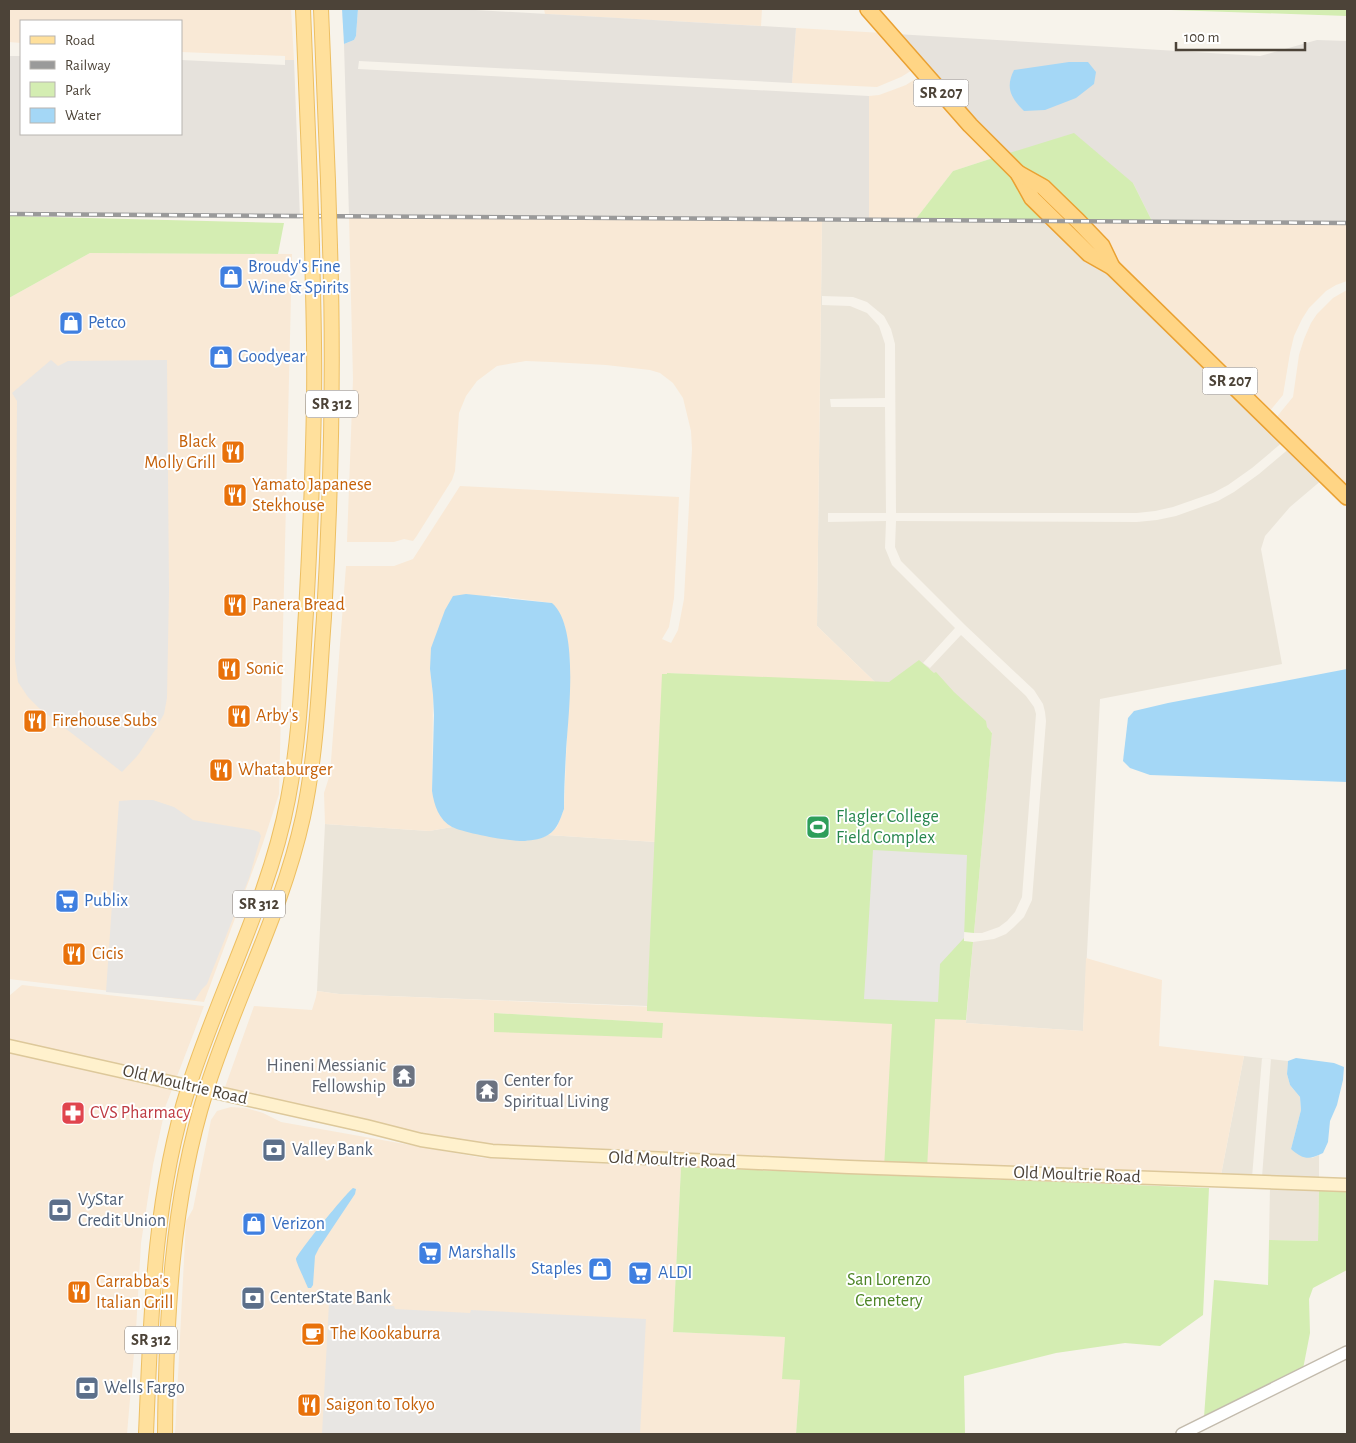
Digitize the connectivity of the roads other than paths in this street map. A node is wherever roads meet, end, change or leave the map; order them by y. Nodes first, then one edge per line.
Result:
1 (303, 9) edge
2 (321, 9) edge
3 (868, 9) edge
4 (1347, 496) edge
5 (280, 835) junction
6 (286, 879) junction
7 (10, 1047) edge
8 (189, 1086) junction
9 (206, 1090) junction
10 (1347, 1185) edge
11 (154, 1289) junction
12 (171, 1290) junction
13 (1347, 1352) edge
14 (146, 1434) edge
15 (165, 1434) edge
16 (1182, 1434) edge

1 - 5 main road, SR 312, bridge
2 - 6 main road, SR 312, bridge
3 - 4 highway, SR 207
5 - 6 main road
5 - 8 main road, SR 312
6 - 9 main road, SR 312
7 - 8 main road, Old Moultrie Road
8 - 9 main road, Old Moultrie Road
8 - 11 main road, SR 312
9 - 10 main road, Old Moultrie Road
9 - 12 main road, SR 312
11 - 12 main road
11 - 14 main road, SR 312
12 - 15 main road, SR 312
13 - 16 street

